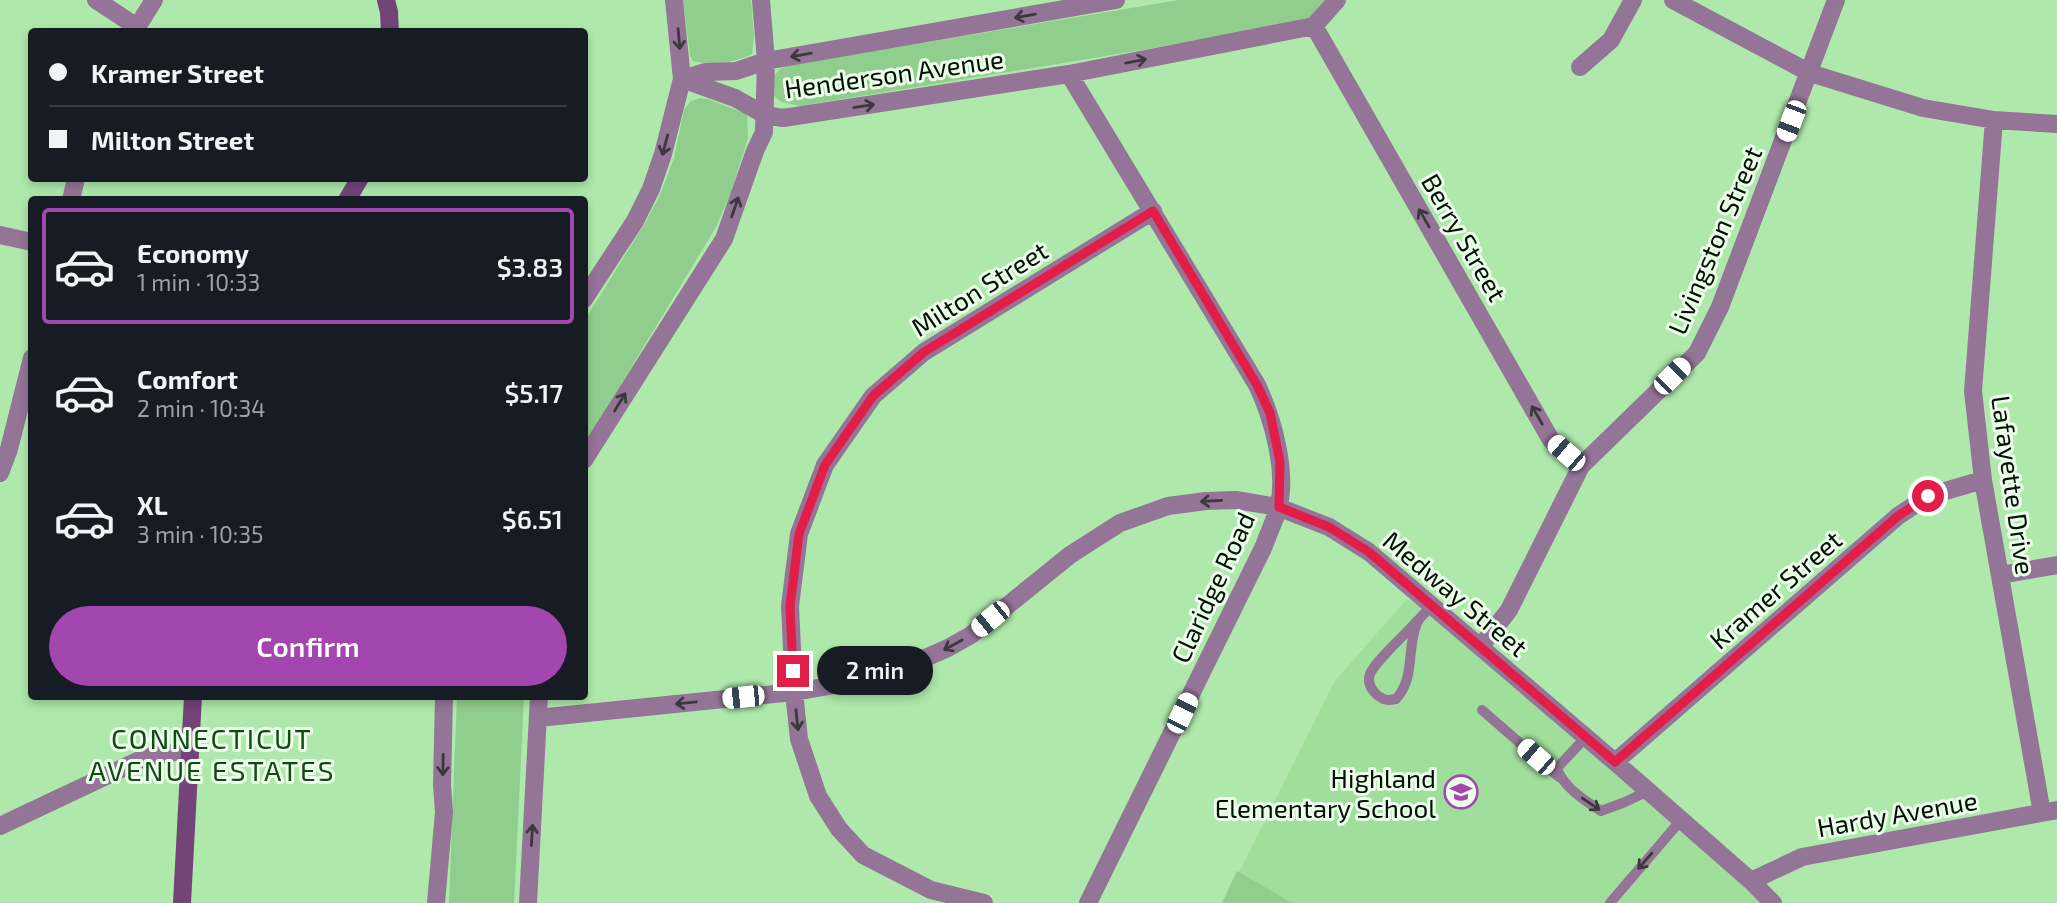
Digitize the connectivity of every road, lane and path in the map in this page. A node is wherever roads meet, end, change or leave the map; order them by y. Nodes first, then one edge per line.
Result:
1 (96, 0) edge
2 (386, 0) edge
3 (674, 0) edge
4 (761, 0) edge
5 (1116, 0) edge
6 (1337, 0) edge
7 (1633, 0) edge
8 (1673, 0) edge
9 (1836, 0) edge
10 (150, 1) edge
11 (1314, 26) junction
12 (134, 28) edge
13 (136, 28) edge
14 (390, 28) edge
15 (766, 61) junction
16 (1580, 67) dead end
17 (1810, 73) junction
18 (1069, 74) junction
19 (682, 79) junction
20 (765, 115) junction
21 (1994, 120) junction
22 (2057, 124) edge
23 (1153, 211) junction
24 (0, 235) edge
25 (28, 241) edge
26 (588, 293) edge
27 (28, 375) edge
28 (588, 454) edge
29 (1581, 466) junction
30 (0, 473) edge
31 (1983, 480) junction
32 (1279, 507) junction
33 (2057, 565) edge
34 (2000, 575) junction
35 (1433, 606) junction
36 (1418, 620) junction
37 (1481, 646) junction
38 (794, 692) junction
39 (193, 700) edge
40 (444, 700) edge
41 (539, 700) edge
42 (1482, 710) dead end
43 (538, 718) junction
44 (1586, 737) junction
45 (191, 749) junction
46 (1615, 762) junction
47 (1560, 778) junction
48 (1648, 791) junction
49 (2049, 812) edge
50 (1681, 820) junction
51 (0, 826) edge
52 (1751, 881) junction
53 (182, 903) edge
54 (436, 903) edge
55 (528, 903) edge
56 (984, 903) edge
57 (1088, 903) edge
58 (1610, 903) edge
59 (1773, 903) edge

1 - 12 street
2 - 14 street
3 -> 19 street
4 - 15 street
5 -> 15 street, Henderson Avenue
6 - 11 street
7 - 16 street
8 - 17 street
9 - 17 street, Livingston Street
10 - 13 street
18 -> 11 street, Henderson Avenue
29 -> 11 street, Berry Street
15 - 19 street, Henderson Avenue
15 - 20 street
17 - 21 street
17 - 29 street, Livingston Street
20 -> 18 street, Henderson Avenue
18 - 23 street, Claridge Road
19 - 20 street, Henderson Avenue
19 -> 26 street
28 -> 20 street
21 - 22 street
21 - 31 street, Lafayette Drive
23 - 32 street, Claridge Road
23 - 38 street, Milton Street
24 - 25 street
27 - 30 street
29 - 37 street, Livingston Street
31 - 34 street, Lafayette Drive
31 - 46 street, Kramer Street
32 - 35 street, Medway Street
32 -> 38 street, Medway Street
32 - 57 street, Claridge Road
33 - 34 street
34 - 49 street, Lafayette Drive
35 - 36 lane
35 - 37 street, Medway Street
36 - 36 lane
37 - 44 street, Medway Street
38 -> 43 street, Medway Street
38 -> 56 street, Milton Street
39 - 45 street
40 -> 54 street
41 - 43 street
42 - 47 lane
55 -> 43 street
44 - 46 street, Medway Street
44 - 47 lane
45 - 51 street
45 - 53 street
46 - 48 street, Medway Street
47 -> 48 lane
48 - 50 street, Medway Street
49 - 52 street, Hardy Avenue
50 - 52 street, Medway Street
50 -> 58 lane
52 - 59 street, Medway Street

